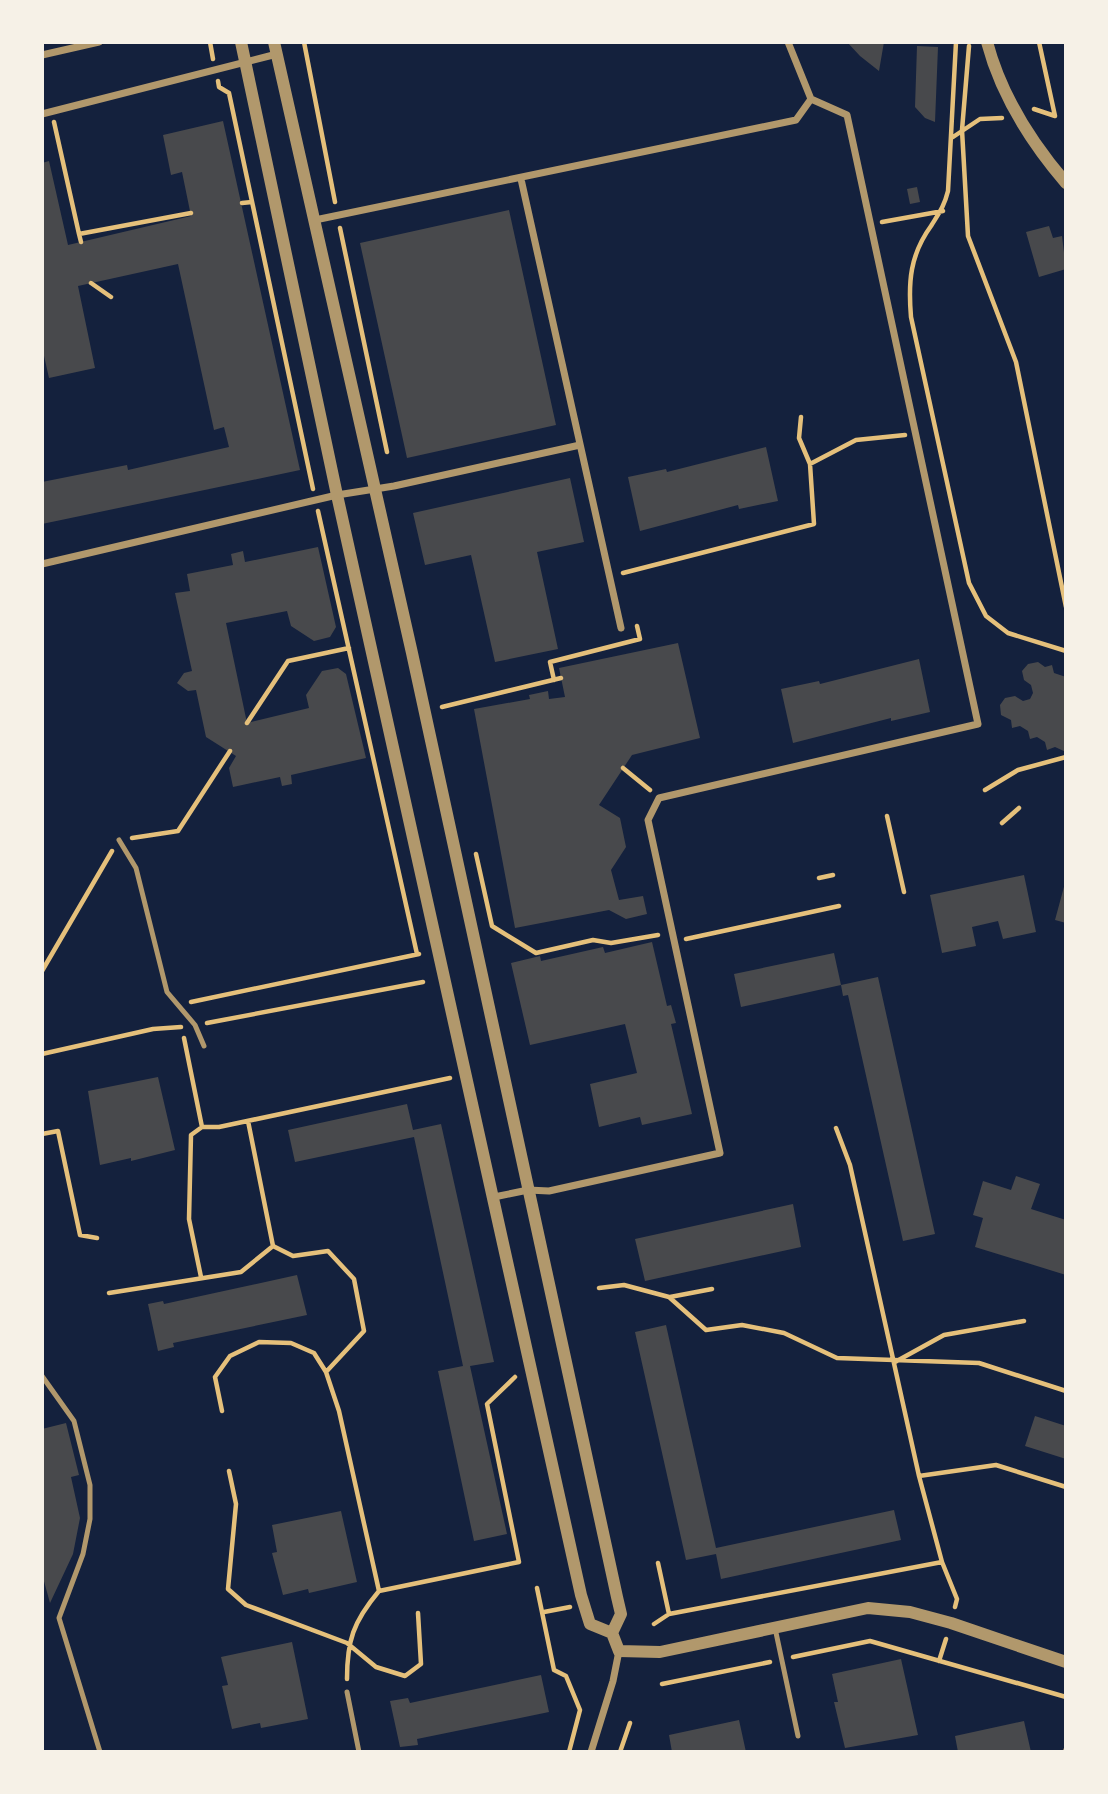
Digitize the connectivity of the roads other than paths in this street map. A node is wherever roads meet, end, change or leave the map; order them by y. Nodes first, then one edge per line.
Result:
1 (99, 42) edge
2 (241, 42) edge
3 (788, 42) edge
4 (987, 42) edge
5 (276, 48) edge
6 (42, 55) edge
7 (244, 62) junction
8 (811, 99) junction
9 (42, 114) edge
10 (521, 179) junction
11 (1066, 183) edge
12 (315, 220) junction
13 (580, 445) junction
14 (375, 489) junction
15 (337, 495) junction
16 (42, 564) edge
17 (621, 628) dead end
18 (119, 840) road end
19 (204, 1046) dead end
20 (528, 1190) junction
21 (495, 1197) junction
22 (42, 1376) edge
23 (775, 1628) junction
24 (612, 1633) junction
25 (619, 1651) junction
26 (1066, 1662) edge
27 (346, 1692) road end
28 (798, 1736) dead end
29 (100, 1752) edge
30 (359, 1752) edge
31 (591, 1752) edge

1 - 6 street
2 - 7 street
3 - 8 street
4 - 11 street
5 - 7 street
5 - 12 street
7 - 9 street
7 - 15 street
8 - 10 street
8 - 20 street
10 - 12 street
10 - 13 street
12 - 14 street
13 - 14 street
13 - 17 street
14 - 15 street
14 - 20 street
15 - 16 street
15 - 21 street
18 - 19 lane
20 - 21 street
20 - 24 street
21 - 24 street
22 - 29 lane
23 - 25 street
23 - 26 street
23 - 28 lane
24 - 25 street
25 - 31 street
27 - 30 lane

